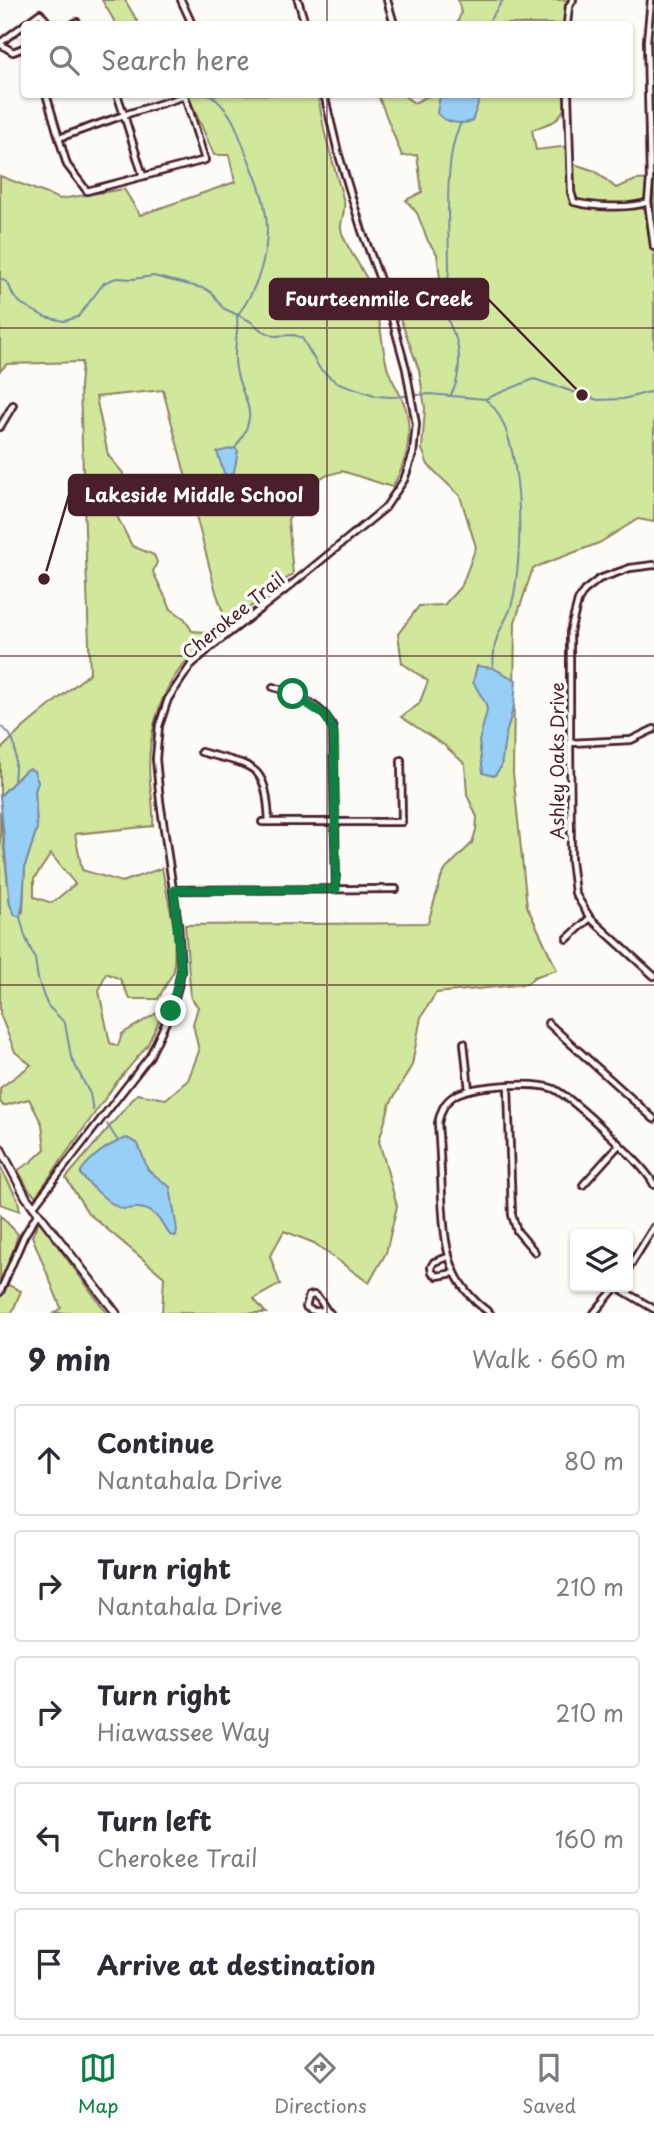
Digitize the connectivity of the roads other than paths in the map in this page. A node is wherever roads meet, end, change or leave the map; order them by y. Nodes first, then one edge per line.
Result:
1 (181, 0) edge
2 (298, 0) edge
3 (387, 0) edge
4 (573, 0) edge
5 (651, 0) edge
6 (30, 21) edge
7 (47, 21) edge
8 (191, 21) edge
9 (304, 21) edge
10 (393, 21) edge
11 (567, 21) edge
12 (21, 28) edge
13 (0, 43) edge
14 (21, 49) edge
15 (47, 98) edge
16 (118, 98) edge
17 (179, 98) edge
18 (186, 98) edge
19 (322, 98) edge
20 (568, 98) edge
21 (124, 115) junction
22 (59, 138) junction
23 (143, 176) junction
24 (648, 202) junction
25 (654, 247) edge
26 (13, 405) dead end
27 (0, 428) edge
28 (654, 565) edge
29 (273, 687) dead end
30 (654, 729) edge
31 (570, 743) junction
32 (201, 752) dead end
33 (401, 760) dead end
34 (262, 822) dead end
35 (270, 822) junction
36 (335, 822) junction
37 (336, 889) junction
38 (396, 889) dead end
39 (174, 890) junction
40 (590, 918) junction
41 (567, 939) dead end
42 (654, 976) edge
43 (548, 1023) dead end
44 (464, 1043) dead end
45 (508, 1086) junction
46 (469, 1090) junction
47 (654, 1119) edge
48 (619, 1145) junction
49 (0, 1148) edge
50 (583, 1185) dead end
51 (654, 1185) edge
52 (36, 1210) junction
53 (654, 1227) edge
54 (535, 1252) dead end
55 (448, 1257) junction
56 (633, 1261) edge
57 (454, 1273) junction
58 (0, 1292) edge
59 (613, 1292) edge
60 (625, 1292) edge
61 (654, 1309) edge
62 (324, 1310) junction
63 (116, 1313) edge
64 (330, 1313) edge
65 (490, 1313) edge
66 (594, 1313) edge

1 - 8 street
2 - 9 street
3 - 10 street
4 - 11 street
5 - 24 street
6 - 7 street
12 - 13 street
13 - 14 street
15 - 22 street
16 - 21 street
17 - 21 street
18 - 23 street
19 - 39 street, Cherokee Trail
20 - 24 street
21 - 22 street
21 - 23 street
22 - 23 street
24 - 25 street
26 - 27 street
28 - 31 street, Ashley Oaks Drive
29 - 36 street
30 - 31 street
31 - 40 street, Ashley Oaks Drive
32 - 35 street
33 - 36 street
34 - 35 street
35 - 36 street
36 - 37 street
37 - 38 street
37 - 39 street
39 - 52 street, Cherokee Trail
40 - 41 street
40 - 42 street, Ashley Oaks Drive
43 - 47 street
44 - 46 street
45 - 46 street
45 - 48 street
45 - 54 street
46 - 55 street
48 - 50 street
48 - 51 street
49 - 52 street
52 - 58 street, Cherokee Trail
52 - 63 street
53 - 56 street
55 - 57 street
55 - 57 street
57 - 65 street
59 - 66 street
60 - 61 street
62 - 62 street
62 - 64 street

